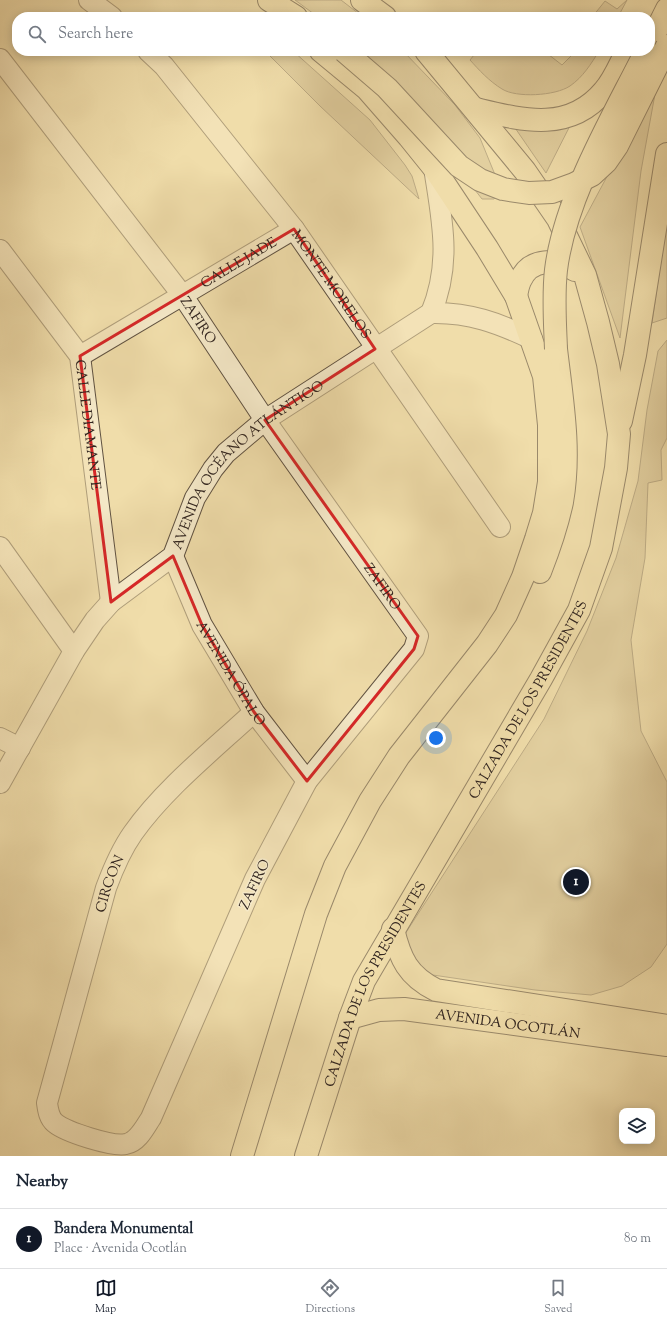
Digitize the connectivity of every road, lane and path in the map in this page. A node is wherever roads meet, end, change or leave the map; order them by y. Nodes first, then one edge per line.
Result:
1 (89, 0) edge
2 (258, 0) edge
3 (362, 0) edge
4 (655, 0) edge
5 (667, 9) edge
6 (281, 10) edge
7 (105, 12) edge
8 (378, 12) edge
9 (649, 12) edge
10 (655, 33) edge
11 (667, 46) edge
12 (153, 56) edge
13 (327, 56) edge
14 (350, 56) edge
15 (430, 56) edge
16 (624, 56) edge
17 (644, 56) edge
18 (0, 59) edge
19 (476, 109) junction
20 (667, 154) edge
21 (434, 168) junction
22 (294, 229) junction
23 (0, 250) edge
24 (585, 275) junction
25 (183, 296) junction
26 (516, 296) junction
27 (431, 314) junction
28 (532, 339) junction
29 (375, 349) junction
30 (80, 356) junction
31 (264, 420) junction
32 (618, 434) junction
33 (500, 528) dead end
34 (2, 553) edge
35 (173, 556) junction
36 (111, 602) junction
37 (488, 644) junction
38 (74, 651) junction
39 (254, 712) junction
40 (0, 738) edge
41 (20, 748) junction
42 (307, 780) junction
43 (0, 782) edge
44 (393, 929) junction
45 (350, 1018) junction
46 (667, 1026) edge
47 (667, 1045) edge
48 (126, 1144) joint
49 (242, 1156) edge
50 (306, 1156) edge

1 - 7 street
2 - 6 main road
3 - 8 main road
4 - 9 main road
5 - 10 main road
11 - 14 main road, bridge
12 - 22 street, MONTE MORELOS
13 - 21 main road
15 - 19 main road, CALZADA DE LOS PRESIDENTES
16 - 19 main road
17 - 37 main road, bridge
18 - 25 street, ZAFIRO
19 - 24 main road, CALZADA DE LOS PRESIDENTES
20 - 32 main road
21 - 26 main road
21 - 27 street
22 - 25 street, CALLE JADE
22 - 29 street, MONTE MORELOS
23 - 30 street, CALLE DIAMANTE
24 - 26 main road
24 - 32 main road, CALZADA DE LOS PRESIDENTES
25 - 30 street, CALLE JADE
25 - 31 street, ZAFIRO
26 - 28 main road
27 - 28 street
27 - 29 street, AVENIDA OCÉANO ATLÁNTICO
28 - 37 main road
29 - 31 street, AVENIDA OCÉANO ATLÁNTICO
29 - 33 street, MONTE MORELOS
30 - 36 street, CALLE DIAMANTE
31 - 35 street, AVENIDA OCÉANO ATLÁNTICO
31 - 42 street, ZAFIRO
32 - 44 main road, CALZADA DE LOS PRESIDENTES
34 - 38 street
35 - 36 street, AVENIDA OCÉANO ATLÁNTICO
35 - 39 street, AVENIDA ÓPALO
36 - 38 street, AVENIDA OCÉANO ATLÁNTICO
37 - 49 main road
38 - 41 street, AVENIDA OCÉANO ATLÁNTICO
39 - 42 street, AVENIDA ÓPALO
39 - 48 street, CIRCON
40 - 41 street
41 - 43 street, AVENIDA OCÉANO ATLÁNTICO
42 - 48 street, ZAFIRO
44 - 45 main road, CALZADA DE LOS PRESIDENTES
44 - 46 main road, AVENIDA OCOTLÁN
45 - 47 main road, AVENIDA OCOTLÁN
45 - 50 main road, CALZADA DE LOS PRESIDENTES

